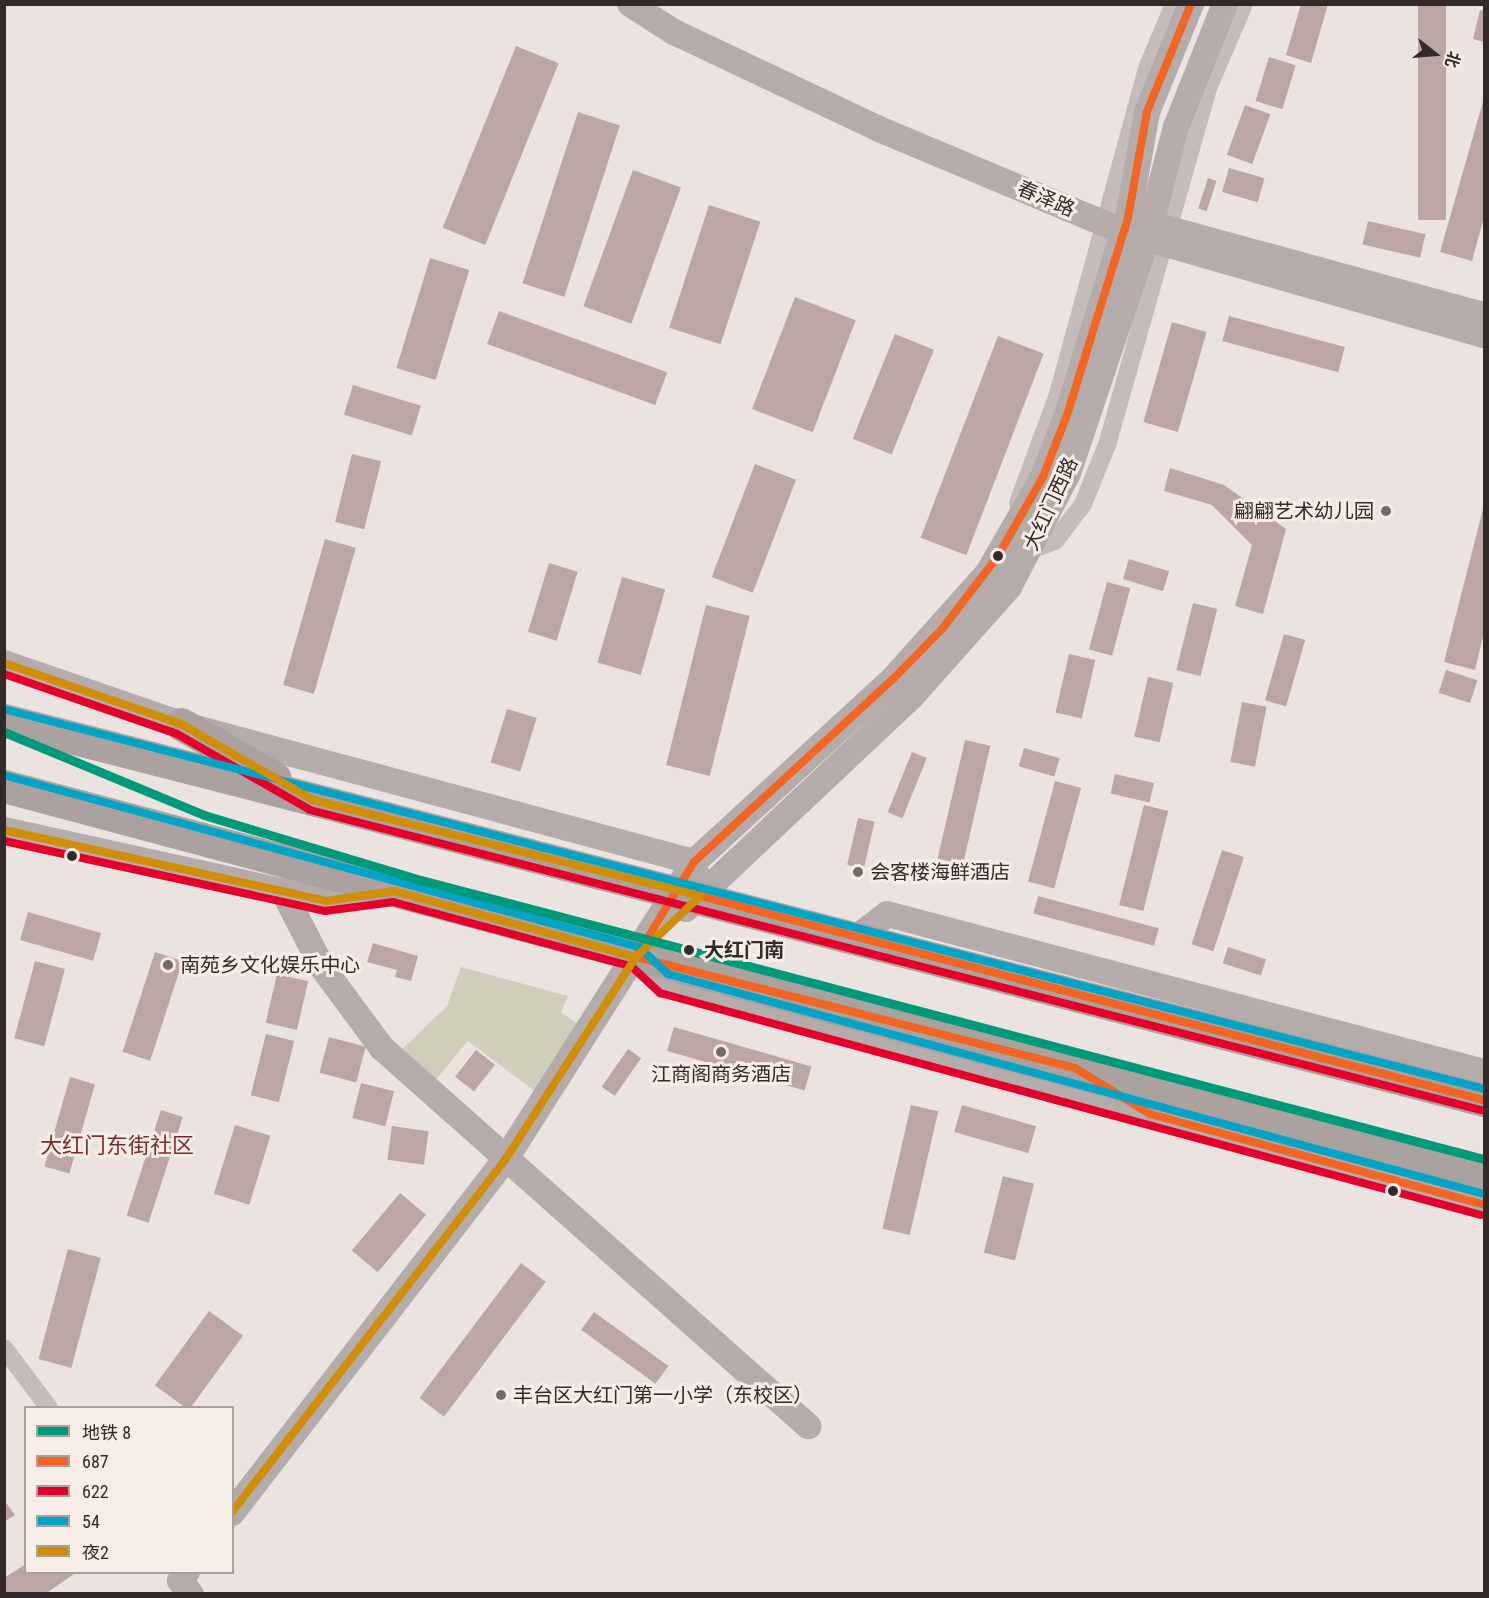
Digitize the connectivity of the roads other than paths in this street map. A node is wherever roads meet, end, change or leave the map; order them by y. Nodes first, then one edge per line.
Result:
1 (630, 4) edge
2 (651, 4) edge
3 (1191, 4) edge
4 (1225, 4) edge
5 (1244, 4) edge
6 (1165, 40) edge
7 (1137, 228) junction
8 (1485, 315) edge
9 (1485, 335) edge
10 (4, 663) edge
11 (4, 720) edge
12 (181, 724) junction
13 (4, 786) edge
14 (313, 800) junction
15 (4, 830) edge
16 (694, 862) junction
17 (283, 891) junction
18 (394, 891) junction
19 (689, 893) junction
20 (857, 937) junction
21 (636, 957) junction
22 (1075, 1068) junction
23 (1485, 1072) edge
24 (1485, 1100) edge
25 (1150, 1114) junction
26 (505, 1160) junction
27 (1485, 1181) edge
28 (1485, 1205) edge
29 (4, 1348) edge
30 (48, 1406) edge
31 (808, 1426) dead end
32 (234, 1510) edge

1 - 7 street, 春泽路
2 - 7 street, 春泽路
3 - 6 street, 大红门西路
4 - 7 street, 大红门西路
5 - 7 street
6 - 7 street, 大红门西路
7 - 8 street, 春泽路
7 - 9 street, 春泽路
7 - 16 street, 大红门西路
7 - 19 street, 大红门西路
10 - 12 street
11 - 14 highway
12 - 14 highway
12 - 16 street
13 - 18 highway
14 - 19 highway
15 - 17 street
16 - 19 street
17 - 18 street
17 - 26 street
18 - 21 highway
19 - 20 highway
19 - 21 street, 大红门西路
20 - 23 street
20 - 24 highway
21 - 22 highway
21 - 25 street
21 - 26 street, 大红门西路
22 - 25 street
22 - 27 highway
25 - 28 street
26 - 31 street
26 - 32 street, 大红门西路
29 - 30 street

